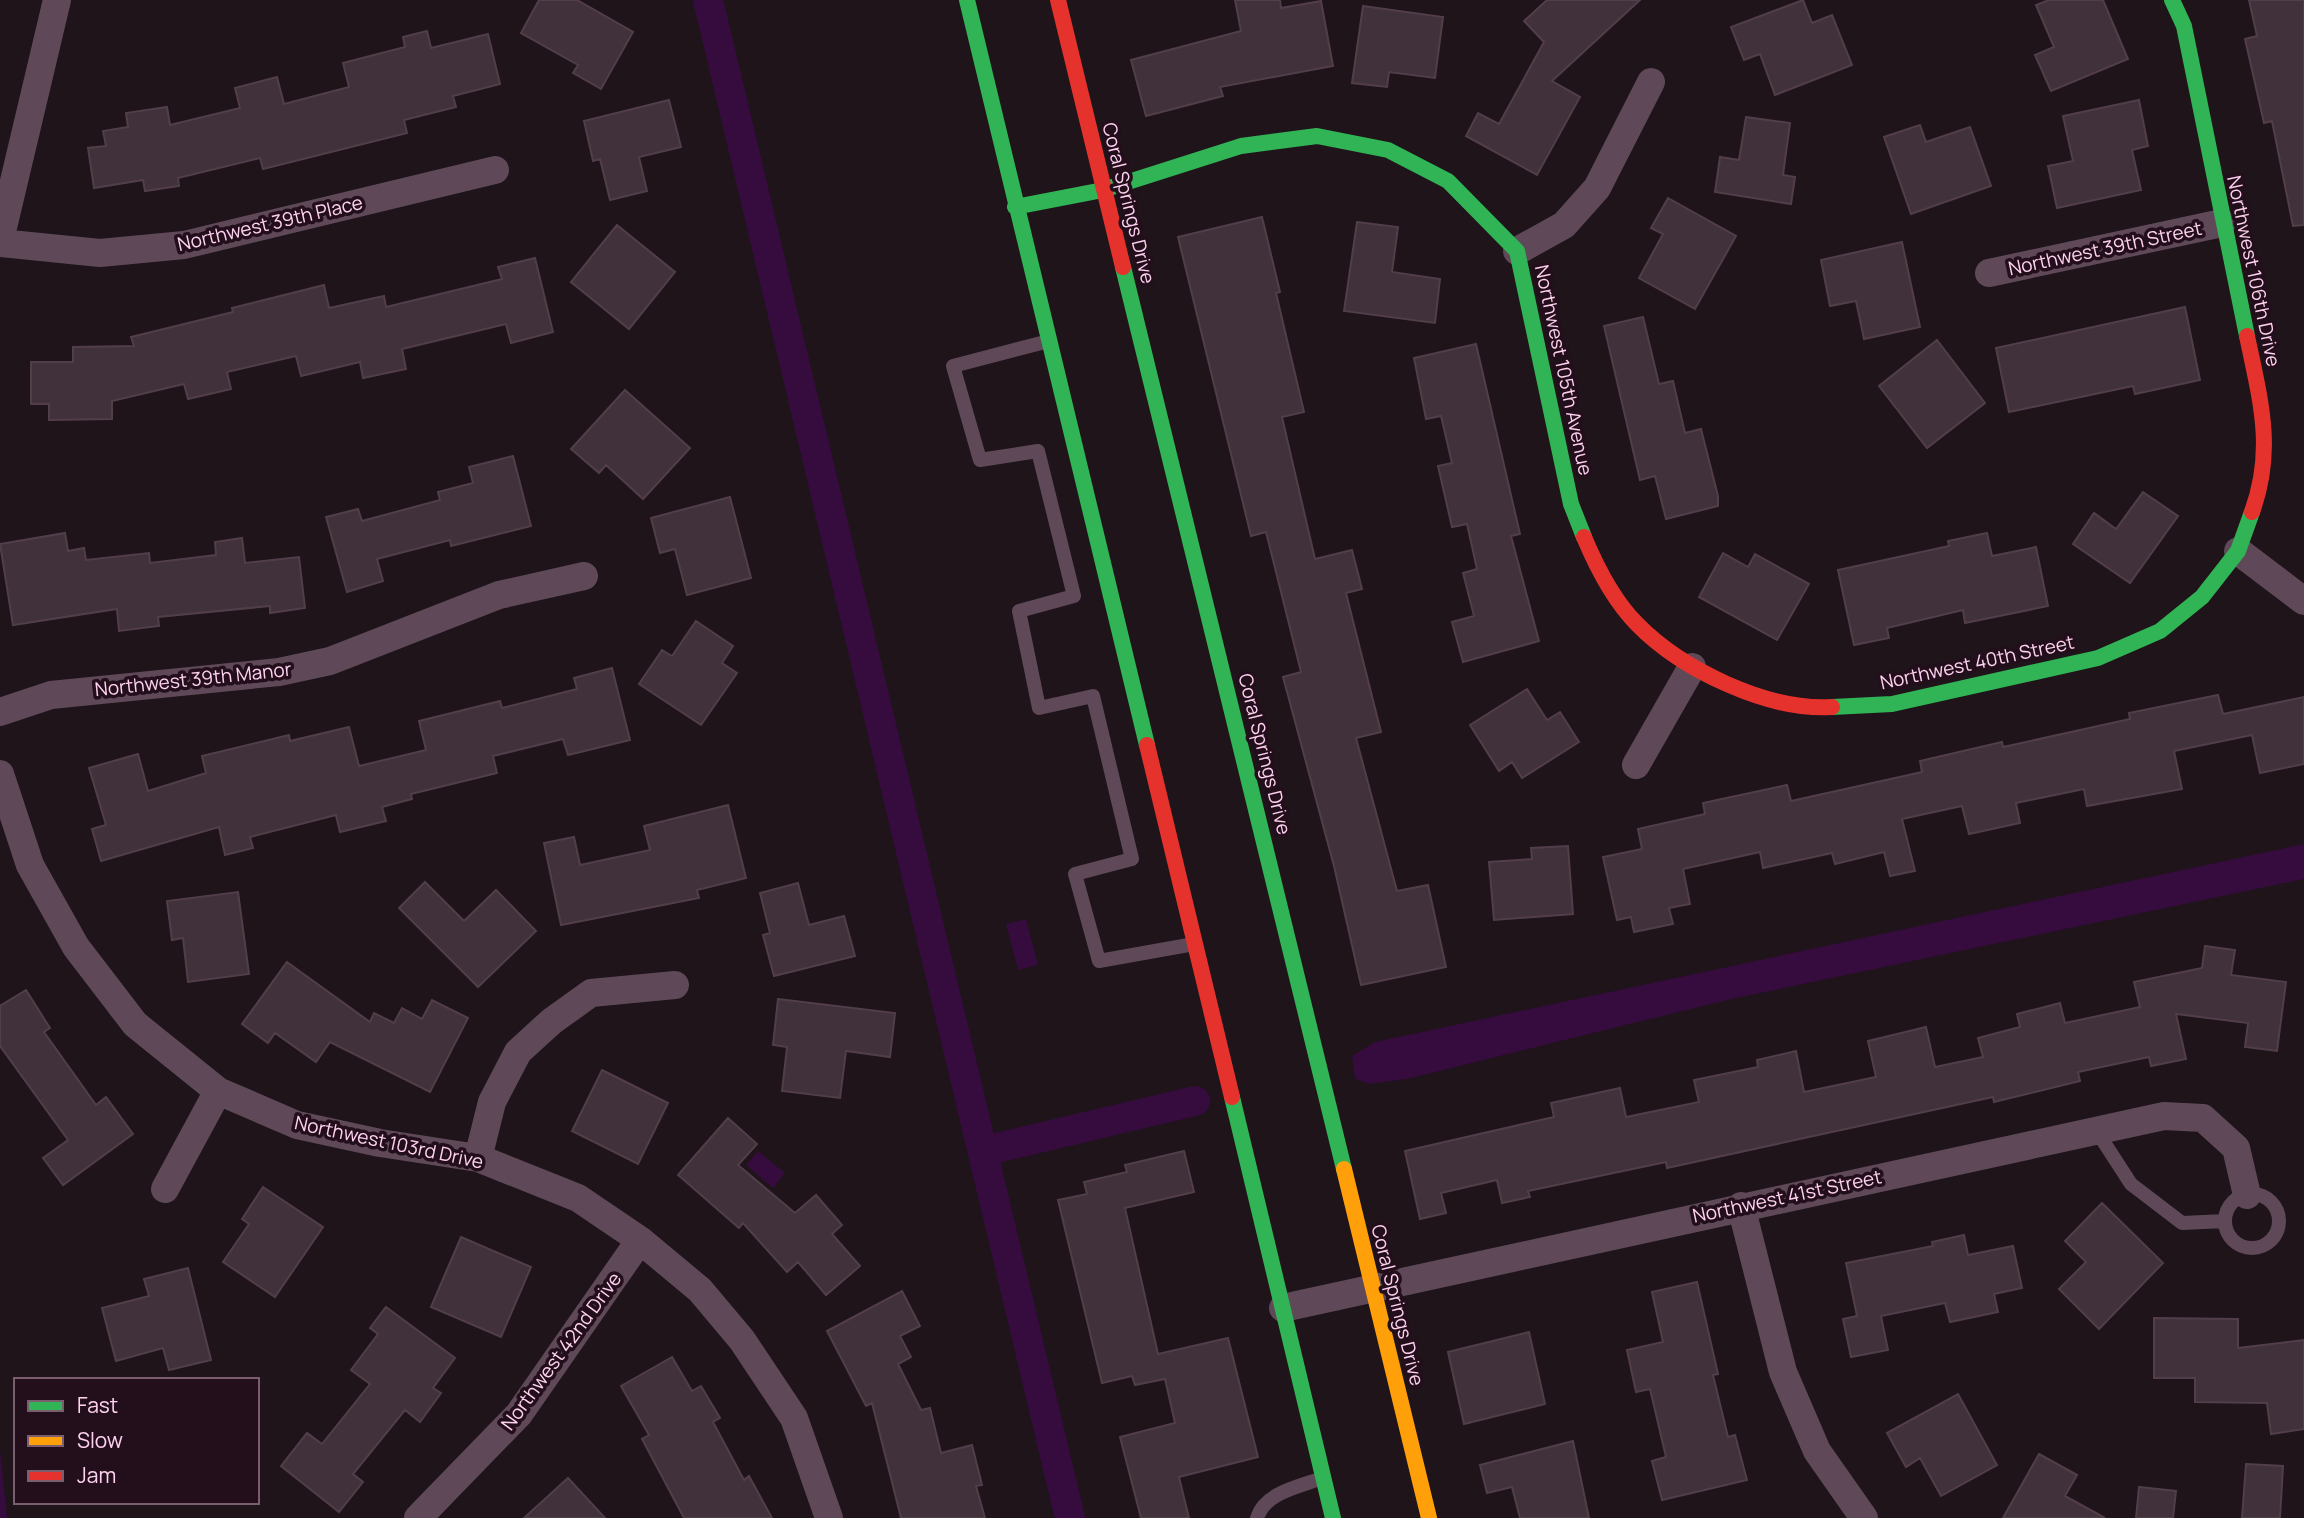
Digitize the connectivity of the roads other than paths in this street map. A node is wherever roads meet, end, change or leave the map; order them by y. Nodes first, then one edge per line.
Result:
1 (57, 0) edge
2 (967, 0) edge
3 (1058, 0) edge
4 (2172, 0) edge
5 (1651, 82) dead end
6 (495, 170) dead end
7 (1103, 190) junction
8 (1015, 207) junction
9 (2222, 223) junction
10 (0, 241) edge
11 (1517, 251) junction
12 (1989, 273) dead end
13 (1049, 341) junction
14 (2238, 551) junction
15 (584, 576) dead end
16 (1111, 589) junction
17 (1074, 596) junction
18 (2304, 601) edge
19 (1692, 667) junction
20 (0, 712) edge
21 (1636, 765) dead end
22 (0, 774) edge
23 (1196, 944) junction
24 (676, 985) dead end
25 (218, 1091) junction
26 (2096, 1130) junction
27 (478, 1158) junction
28 (165, 1189) dead end
29 (2246, 1195) junction
30 (1741, 1206) junction
31 (2225, 1221) junction
32 (640, 1240) junction
33 (1372, 1288) junction
34 (1283, 1308) junction
35 (1323, 1477) junction
36 (418, 1518) edge
37 (829, 1518) edge
38 (1257, 1518) edge
39 (1333, 1518) edge
40 (1429, 1518) edge
41 (1864, 1518) edge

1 - 10 street
2 - 8 main road
3 - 7 main road, Coral Springs Drive
4 - 9 main road, Northwest 106th Drive
5 - 11 street
6 - 10 street, Northwest 39th Place
7 - 8 main road, Northwest 105th Avenue
7 - 11 main road, Northwest 105th Avenue
7 - 33 main road, Coral Springs Drive
8 - 13 main road
9 - 12 street, Northwest 39th Street
9 - 14 main road, Northwest 106th Drive
11 - 19 main road, Northwest 105th Avenue
13 - 16 main road
13 - 17 lane
14 - 18 street
14 - 19 main road, Northwest 40th Street
15 - 20 street, Northwest 39th Manor
16 - 17 lane
16 - 23 main road
17 - 23 lane
19 - 21 street
22 - 25 street, Northwest 103rd Drive
23 - 34 main road
24 - 27 street
25 - 27 street, Northwest 103rd Drive
25 - 28 street
26 - 29 street, Northwest 41st Street
26 - 30 street, Northwest 41st Street
26 - 31 lane
27 - 32 street, Northwest 103rd Drive
29 - 31 lane
29 - 31 lane
30 - 33 street, Northwest 41st Street
30 - 41 street
32 - 36 street, Northwest 42nd Drive
32 - 37 street, Northwest 103rd Drive
33 - 34 street, Northwest 41st Street
33 - 40 main road, Coral Springs Drive
34 - 35 main road
35 - 38 lane
35 - 39 main road

